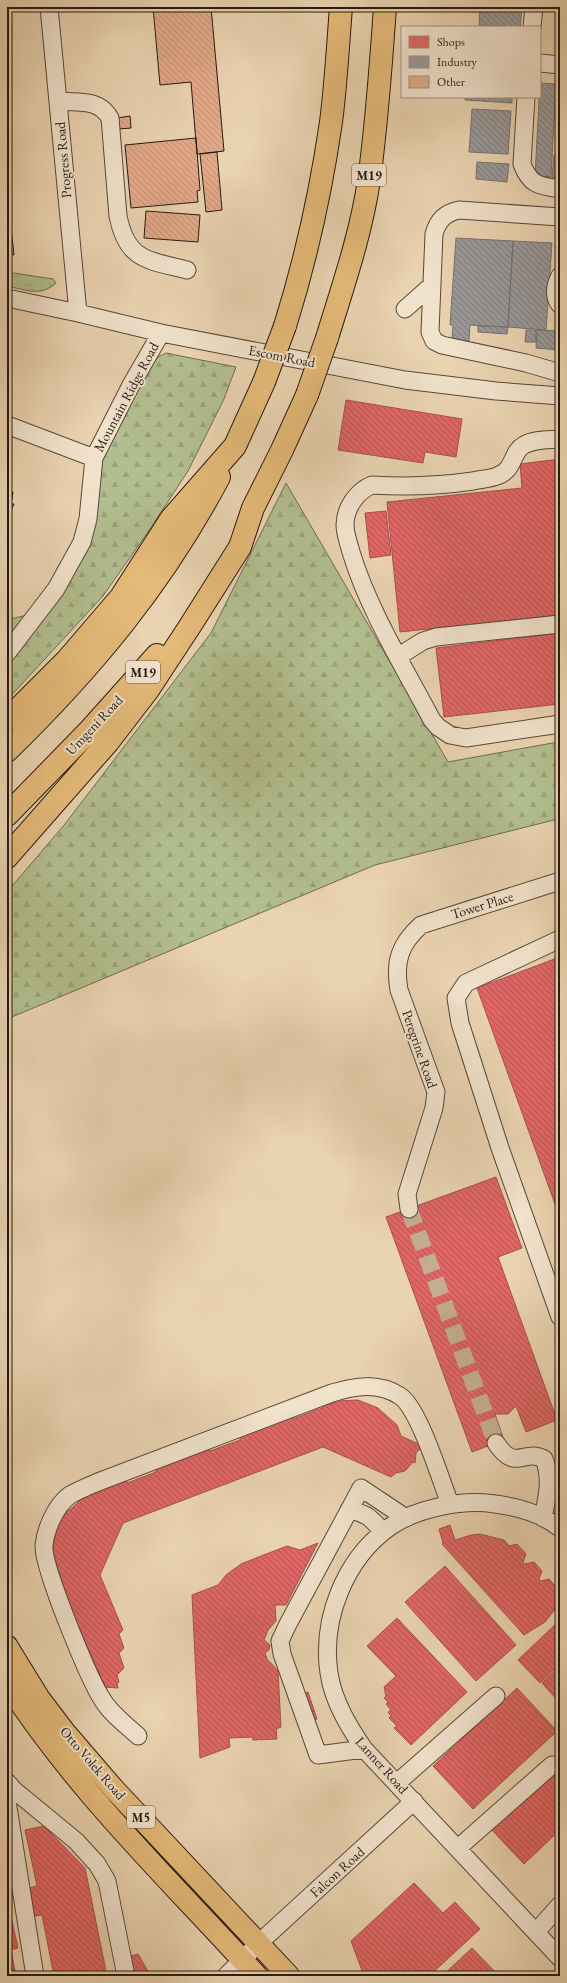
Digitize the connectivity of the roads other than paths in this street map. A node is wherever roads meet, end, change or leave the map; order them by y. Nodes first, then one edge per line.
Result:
1 (49, 7) edge
2 (341, 7) edge
3 (385, 7) edge
4 (534, 7) edge
5 (532, 26) edge
6 (541, 63) edge
7 (560, 65) edge
8 (526, 98) edge
9 (58, 101) junction
10 (560, 189) edge
11 (560, 217) edge
12 (186, 270) dead end
13 (560, 276) edge
14 (432, 285) junction
15 (7, 298) edge
16 (560, 305) edge
17 (405, 309) dead end
18 (78, 313) junction
19 (161, 333) junction
20 (560, 373) edge
21 (560, 396) edge
22 (7, 425) edge
23 (560, 439) edge
24 (235, 446) junction
25 (94, 458) junction
26 (253, 508) junction
27 (560, 624) edge
28 (7, 653) edge
29 (399, 656) junction
30 (7, 720) edge
31 (560, 724) edge
32 (7, 751) edge
33 (7, 815) edge
34 (7, 857) edge
35 (560, 880) edge
36 (409, 936) joint
37 (560, 939) edge
38 (409, 1209) tunnel mouth
39 (560, 1317) edge
40 (496, 1443) tunnel mouth
41 (450, 1504) junction
42 (349, 1510) junction
43 (406, 1518) junction
44 (543, 1518) junction
45 (560, 1528) edge
46 (383, 1532) junction
47 (7, 1646) edge
48 (7, 1682) edge
49 (496, 1696) dead end
50 (138, 1736) dead end
51 (364, 1749) junction
52 (552, 1765) dead end
53 (7, 1782) edge
54 (397, 1783) junction
55 (7, 1801) edge
56 (414, 1801) junction
57 (458, 1848) junction
58 (560, 1905) edge
59 (536, 1932) junction
60 (259, 1943) junction
61 (560, 1958) edge
62 (242, 1959) junction
63 (35, 1976) edge
64 (126, 1976) edge
65 (226, 1976) edge
66 (257, 1976) edge
67 (289, 1976) edge

1 - 9 street, Progress Road
2 - 24 highway, bridge
3 - 26 highway, M19, bridge
4 - 5 street
6 - 7 street
8 - 10 street
9 - 12 street
9 - 18 street, Progress Road
11 - 14 street
13 - 16 street
14 - 17 street
14 - 20 street
15 - 18 street, Escom Road
18 - 19 street, Escom Road
19 - 21 street, Escom Road
19 - 25 street, Mountain Ridge Road
22 - 25 street
23 - 29 street
24 - 30 highway
24 - 32 highway
25 - 28 street, Mountain Ridge Road
26 - 33 highway, Umgeni Road / M19
26 - 34 highway
27 - 29 street
29 - 31 street
35 - 36 street, Tower Place
36 - 38 street, Peregrine Road
37 - 39 street
40 - 44 street
41 - 43 street, Lanner Road
41 - 44 street, Lanner Road
41 - 50 street
42 - 43 street
42 - 46 street
42 - 51 street
43 - 46 street, Lanner Road
44 - 45 street, Lanner Road
46 - 51 street, Lanner Road
47 - 60 main road, Otto Volek Road / M5
48 - 62 main road, Otto Volek Road / M5
49 - 54 street
51 - 54 street, Lanner Road
52 - 57 street
53 - 64 street
54 - 56 street, Lanner Road
55 - 63 street
56 - 57 street, Lanner Road
56 - 60 street, Falcon Road
57 - 59 street, Lanner Road
58 - 59 street
59 - 61 street, Lanner Road
60 - 62 street, Falcon Road
60 - 67 main road, Otto Volek Road / M5
62 - 65 street, Falcon Road
62 - 66 main road, Otto Volek Road / M5

